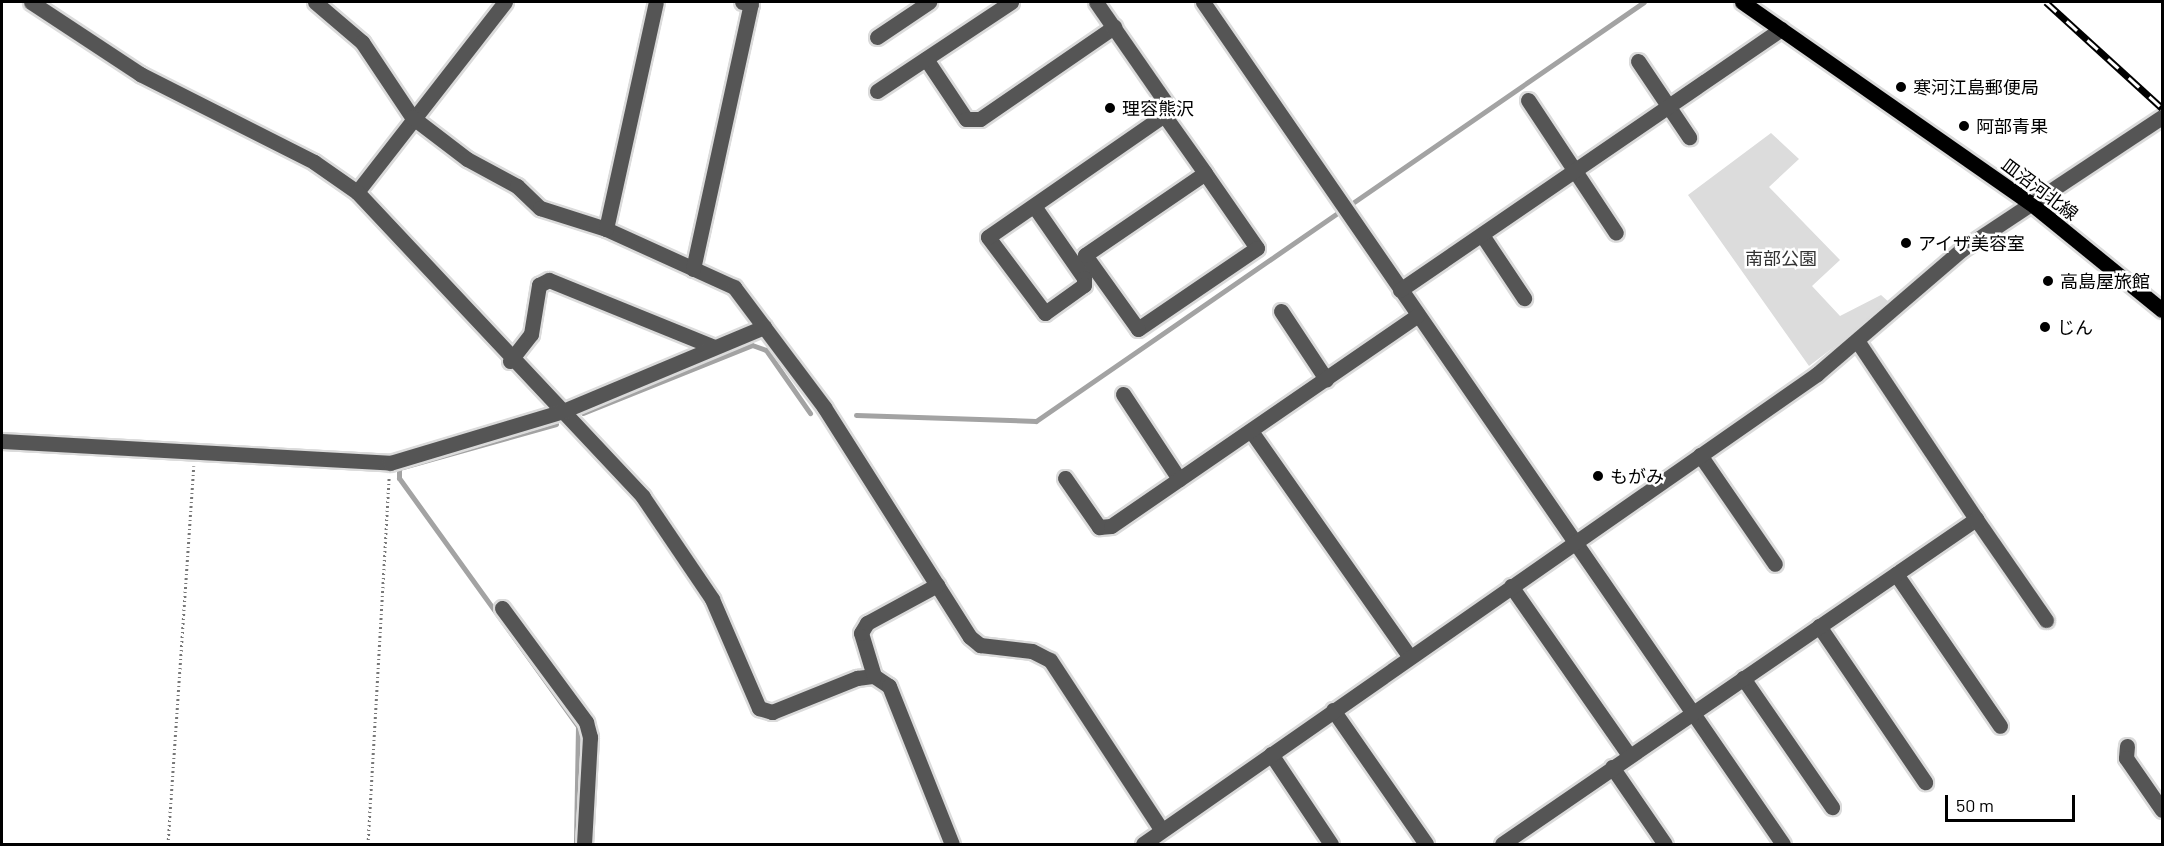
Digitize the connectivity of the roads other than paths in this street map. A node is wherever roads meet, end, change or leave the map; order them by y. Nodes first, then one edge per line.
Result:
1 (31, 2) edge
2 (315, 2) edge
3 (656, 2) edge
4 (742, 2) edge
5 (929, 2) edge
6 (1011, 2) edge
7 (1096, 2) edge
8 (1203, 2) edge
9 (1742, 2) edge
10 (500, 5) edge
11 (1114, 27) junction
12 (1781, 29) junction
13 (877, 37) dead end
14 (926, 59) junction
15 (1638, 61) dead end
16 (877, 91) dead end
17 (1528, 100) dead end
18 (1668, 106) junction
19 (1164, 115) junction
20 (412, 117) junction
21 (2163, 117) edge
22 (1689, 137) dead end
23 (1575, 171) junction
24 (1204, 173) junction
25 (357, 192) junction
26 (2029, 202) junction
27 (1034, 206) junction
28 (606, 229) junction
29 (1616, 233) dead end
30 (1482, 235) junction
31 (693, 269) junction
32 (1090, 274) junction
33 (1400, 290) junction
34 (1524, 298) dead end
35 (2163, 310) edge
36 (1281, 311) dead end
37 (1417, 316) junction
38 (764, 327) junction
39 (1858, 342) junction
40 (714, 347) junction
41 (510, 361) junction
42 (1326, 379) junction
43 (1123, 394) dead end
44 (563, 411) junction
45 (1251, 431) junction
46 (2, 441) edge
47 (1700, 455) junction
48 (1065, 478) dead end
49 (1179, 479) junction
50 (1976, 519) junction
51 (1574, 542) junction
52 (1775, 564) dead end
53 (1896, 574) junction
54 (937, 585) junction
55 (1511, 586) junction
56 (502, 608) dead end
57 (2046, 620) dead end
58 (1819, 626) junction
59 (1409, 656) junction
60 (874, 676) junction
61 (1743, 678) junction
62 (1333, 710) junction
63 (1693, 712) junction
64 (2000, 726) dead end
65 (2127, 747) dead end
66 (1271, 754) junction
67 (1629, 755) junction
68 (1612, 767) junction
69 (1925, 782) dead end
70 (1832, 807) dead end
71 (2163, 810) edge
72 (1153, 839) edge
73 (584, 844) edge
74 (952, 844) edge
75 (1331, 844) edge
76 (1426, 844) edge
77 (1502, 844) edge
78 (1665, 844) edge
79 (1783, 844) edge

1 - 25 lane
2 - 20 lane
3 - 28 lane
4 - 31 lane
5 - 13 lane
6 - 14 lane
7 - 11 lane
8 - 33 lane
9 - 12 main road, 皿沼河北線
10 - 20 lane
11 - 14 lane
11 - 19 lane
12 - 18 lane
12 - 26 main road, 皿沼河北線
14 - 16 lane
15 - 18 lane
17 - 23 lane
18 - 22 lane
18 - 23 lane
19 - 24 lane
19 - 27 lane
20 - 25 lane
20 - 28 lane
21 - 26 lane
23 - 29 lane
23 - 30 lane
24 - 32 lane
24 - 32 lane
25 - 41 lane
26 - 35 main road, 皿沼河北線
26 - 39 lane
27 - 32 lane
27 - 32 lane
28 - 31 lane
30 - 33 lane
30 - 34 lane
31 - 38 lane
33 - 37 lane
36 - 42 lane
37 - 42 lane
37 - 51 lane
38 - 40 lane
38 - 54 lane
39 - 47 lane
39 - 50 lane
40 - 41 lane
40 - 44 lane
41 - 44 lane
42 - 45 lane
43 - 49 lane
44 - 46 lane
44 - 60 lane
45 - 49 lane
45 - 59 lane
47 - 51 lane
47 - 52 lane
48 - 49 lane
50 - 53 lane
50 - 57 lane
51 - 55 lane
51 - 63 lane
53 - 58 lane
53 - 64 lane
54 - 60 lane
54 - 72 lane
55 - 59 lane
55 - 67 lane
56 - 73 lane
58 - 61 lane
58 - 69 lane
59 - 62 lane
60 - 74 lane
61 - 63 lane
61 - 70 lane
62 - 66 lane
62 - 76 lane
63 - 67 lane
63 - 79 lane
65 - 71 lane
66 - 72 lane
66 - 75 lane
67 - 68 lane
68 - 77 lane
68 - 78 lane

